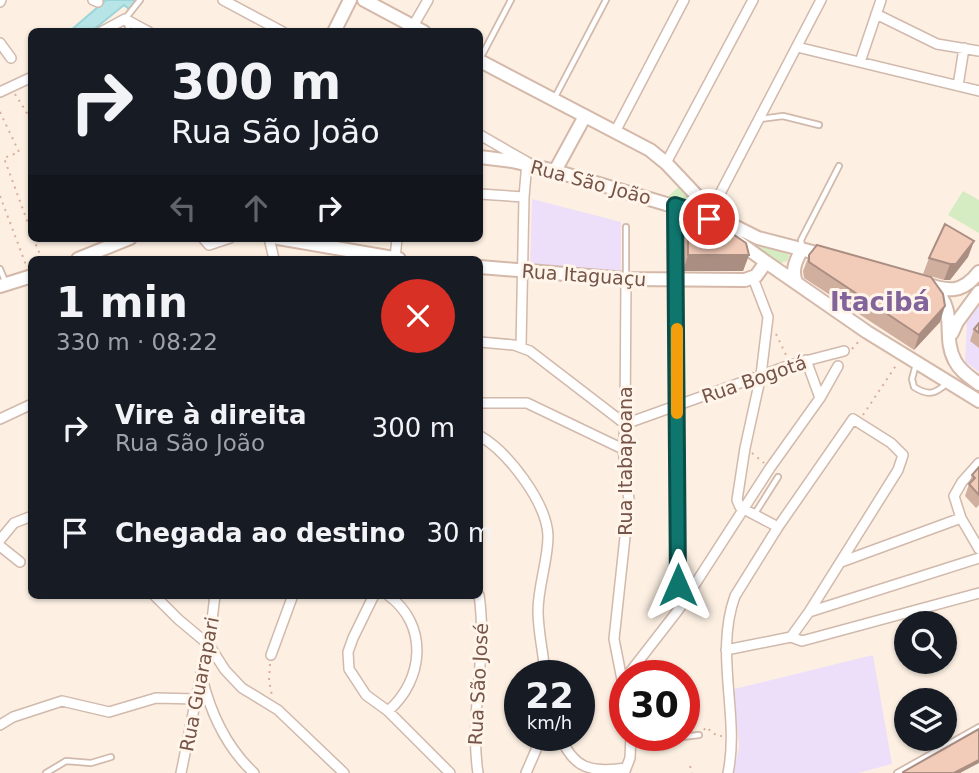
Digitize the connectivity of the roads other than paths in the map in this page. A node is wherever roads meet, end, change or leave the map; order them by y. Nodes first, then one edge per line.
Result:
1 (141, 0) edge
2 (223, 0) edge
3 (350, 0) edge
4 (363, 0) edge
5 (428, 0) edge
6 (606, 0) edge
7 (684, 0) edge
8 (753, 0) edge
9 (821, 0) edge
10 (881, 0) edge
11 (511, 1) edge
12 (379, 4) edge
13 (876, 14) junction
14 (125, 19) junction
15 (108, 28) edge
16 (128, 28) edge
17 (142, 28) edge
18 (276, 28) edge
19 (336, 28) edge
20 (417, 28) edge
21 (419, 28) edge
22 (0, 43) edge
23 (797, 47) junction
24 (964, 48) junction
25 (979, 51) edge
26 (483, 54) edge
27 (11, 58) dead end
28 (483, 62) edge
29 (860, 62) junction
30 (28, 79) edge
31 (958, 86) junction
32 (979, 91) edge
33 (0, 92) edge
34 (554, 100) junction
35 (584, 116) junction
36 (759, 119) junction
37 (819, 125) dead end
38 (615, 132) junction
39 (483, 137) edge
40 (483, 157) edge
41 (666, 163) junction
42 (527, 164) junction
43 (839, 166) dead end
44 (555, 171) junction
45 (483, 194) edge
46 (524, 197) junction
47 (675, 205) junction
48 (706, 212) junction
49 (626, 227) dead end
50 (120, 242) edge
51 (300, 242) edge
52 (797, 247) junction
53 (85, 256) edge
54 (379, 256) edge
55 (839, 259) edge
56 (771, 266) junction
57 (483, 267) edge
58 (0, 269) edge
59 (523, 271) junction
60 (979, 272) edge
61 (28, 277) edge
62 (753, 278) junction
63 (626, 279) junction
64 (677, 279) junction
65 (913, 279) edge
66 (796, 282) junction
67 (3, 285) edge
68 (930, 286) junction
69 (979, 292) edge
70 (950, 340) junction
71 (483, 342) edge
72 (521, 347) junction
73 (844, 351) dead end
74 (806, 360) junction
75 (916, 363) junction
76 (838, 366) dead end
77 (761, 375) junction
78 (948, 383) junction
79 (979, 384) edge
80 (820, 398) junction
81 (979, 401) edge
82 (483, 403) edge
83 (28, 406) edge
84 (677, 407) junction
85 (0, 419) edge
86 (625, 424) junction
87 (483, 438) edge
88 (623, 449) junction
89 (979, 463) edge
90 (778, 477) dead end
91 (743, 509) junction
92 (754, 515) junction
93 (28, 518) edge
94 (961, 518) junction
95 (778, 527) junction
96 (0, 540) edge
97 (0, 546) edge
98 (979, 549) edge
99 (979, 558) edge
100 (20, 562) dead end
101 (841, 562) junction
102 (979, 593) edge
103 (158, 599) edge
104 (215, 599) edge
105 (292, 599) edge
106 (372, 599) edge
107 (392, 599) edge
108 (479, 599) edge
109 (679, 609) junction
110 (809, 612) junction
111 (791, 637) junction
112 (209, 645) junction
113 (726, 650) junction
114 (271, 654) road end
115 (543, 660) edge
116 (620, 660) edge
117 (639, 660) edge
118 (201, 674) junction
119 (196, 699) junction
120 (388, 711) junction
121 (1, 722) edge
122 (979, 727) edge
123 (536, 751) edge
124 (568, 751) edge
125 (629, 751) edge
126 (111, 757) dead end
127 (625, 770) edge
128 (46, 773) edge
129 (181, 773) edge
130 (254, 773) edge
131 (344, 773) edge
132 (450, 773) edge
133 (478, 773) edge
134 (526, 773) edge
135 (728, 773) edge
136 (897, 773) edge

1 - 14 lane
2 - 18 street
3 - 19 main road
4 - 12 main road
5 - 21 street
6 - 34 lane
7 - 38 street
8 - 41 street
9 - 23 street
10 - 13 street
11 - 26 lane
12 - 20 main road
13 - 24 street
13 - 29 street
14 - 15 street
14 - 16 lane
14 - 17 street
22 - 27 street
23 - 29 street
23 - 36 street
24 - 25 street
24 - 31 street
28 - 34 main road
29 - 31 street
30 - 33 street
31 - 32 street
34 - 35 main road
35 - 38 main road
35 - 44 main road
36 - 37 lane
36 - 48 street
38 - 41 main road
39 - 42 street
40 - 42 main road, Rua São João
41 - 48 main road
42 - 44 main road, Rua São João
42 - 46 street
43 - 52 lane
44 - 47 main road, Rua São João
45 - 46 street
46 - 59 street
47 - 48 main road, Rua São João
47 - 64 street
48 - 52 main road
48 - 56 main road
49 - 63 lane, Rua Itabapoana
50 - 53 main road
51 - 54 main road
52 - 55 main road
52 - 56 main road
52 - 66 main road
56 - 62 main road
56 - 66 main road
57 - 59 main road, Rua Itaguaçu
58 - 67 lane
59 - 63 main road, Rua Itaguaçu
59 - 72 street
60 - 68 main road
61 - 67 main road
62 - 64 main road, Rua Itaguaçu
62 - 77 street
63 - 64 main road, Rua Itaguaçu
63 - 86 street, Rua Itabapoana
64 - 84 street
65 - 68 main road
66 - 75 main road
68 - 70 main road
69 - 70 main road
70 - 79 main road
71 - 72 street
72 - 86 street
73 - 74 street, Rua Bogotá
74 - 77 street, Rua Bogotá
74 - 80 street
75 - 78 main road
75 - 78 lane
76 - 80 street
77 - 84 street, Rua Bogotá
77 - 91 street
78 - 81 main road
80 - 91 street
82 - 88 street
83 - 85 street
84 - 86 street, Rua Bogotá
84 - 109 street
86 - 88 street, Rua Itabapoana
87 - 115 street
88 - 116 street, Rua Itabapoana
89 - 94 street
90 - 92 lane
91 - 92 street
91 - 109 street
92 - 95 street
93 - 96 street
94 - 98 street
94 - 101 street
95 - 101 street
95 - 113 street
97 - 100 street
99 - 110 street
101 - 110 street
102 - 111 street
103 - 112 street
104 - 112 street, Rua Guarapari
105 - 114 street
106 - 120 street
107 - 120 street
108 - 133 street, Rua São José
109 - 117 street
110 - 111 street
111 - 113 street
112 - 118 street, Rua Guarapari
112 - 131 street
113 - 135 street
118 - 119 street, Rua Guarapari
118 - 130 street
119 - 121 street
119 - 129 street, Rua Guarapari
120 - 132 street
122 - 136 lane
123 - 134 street
124 - 127 street
125 - 127 street
126 - 128 lane

